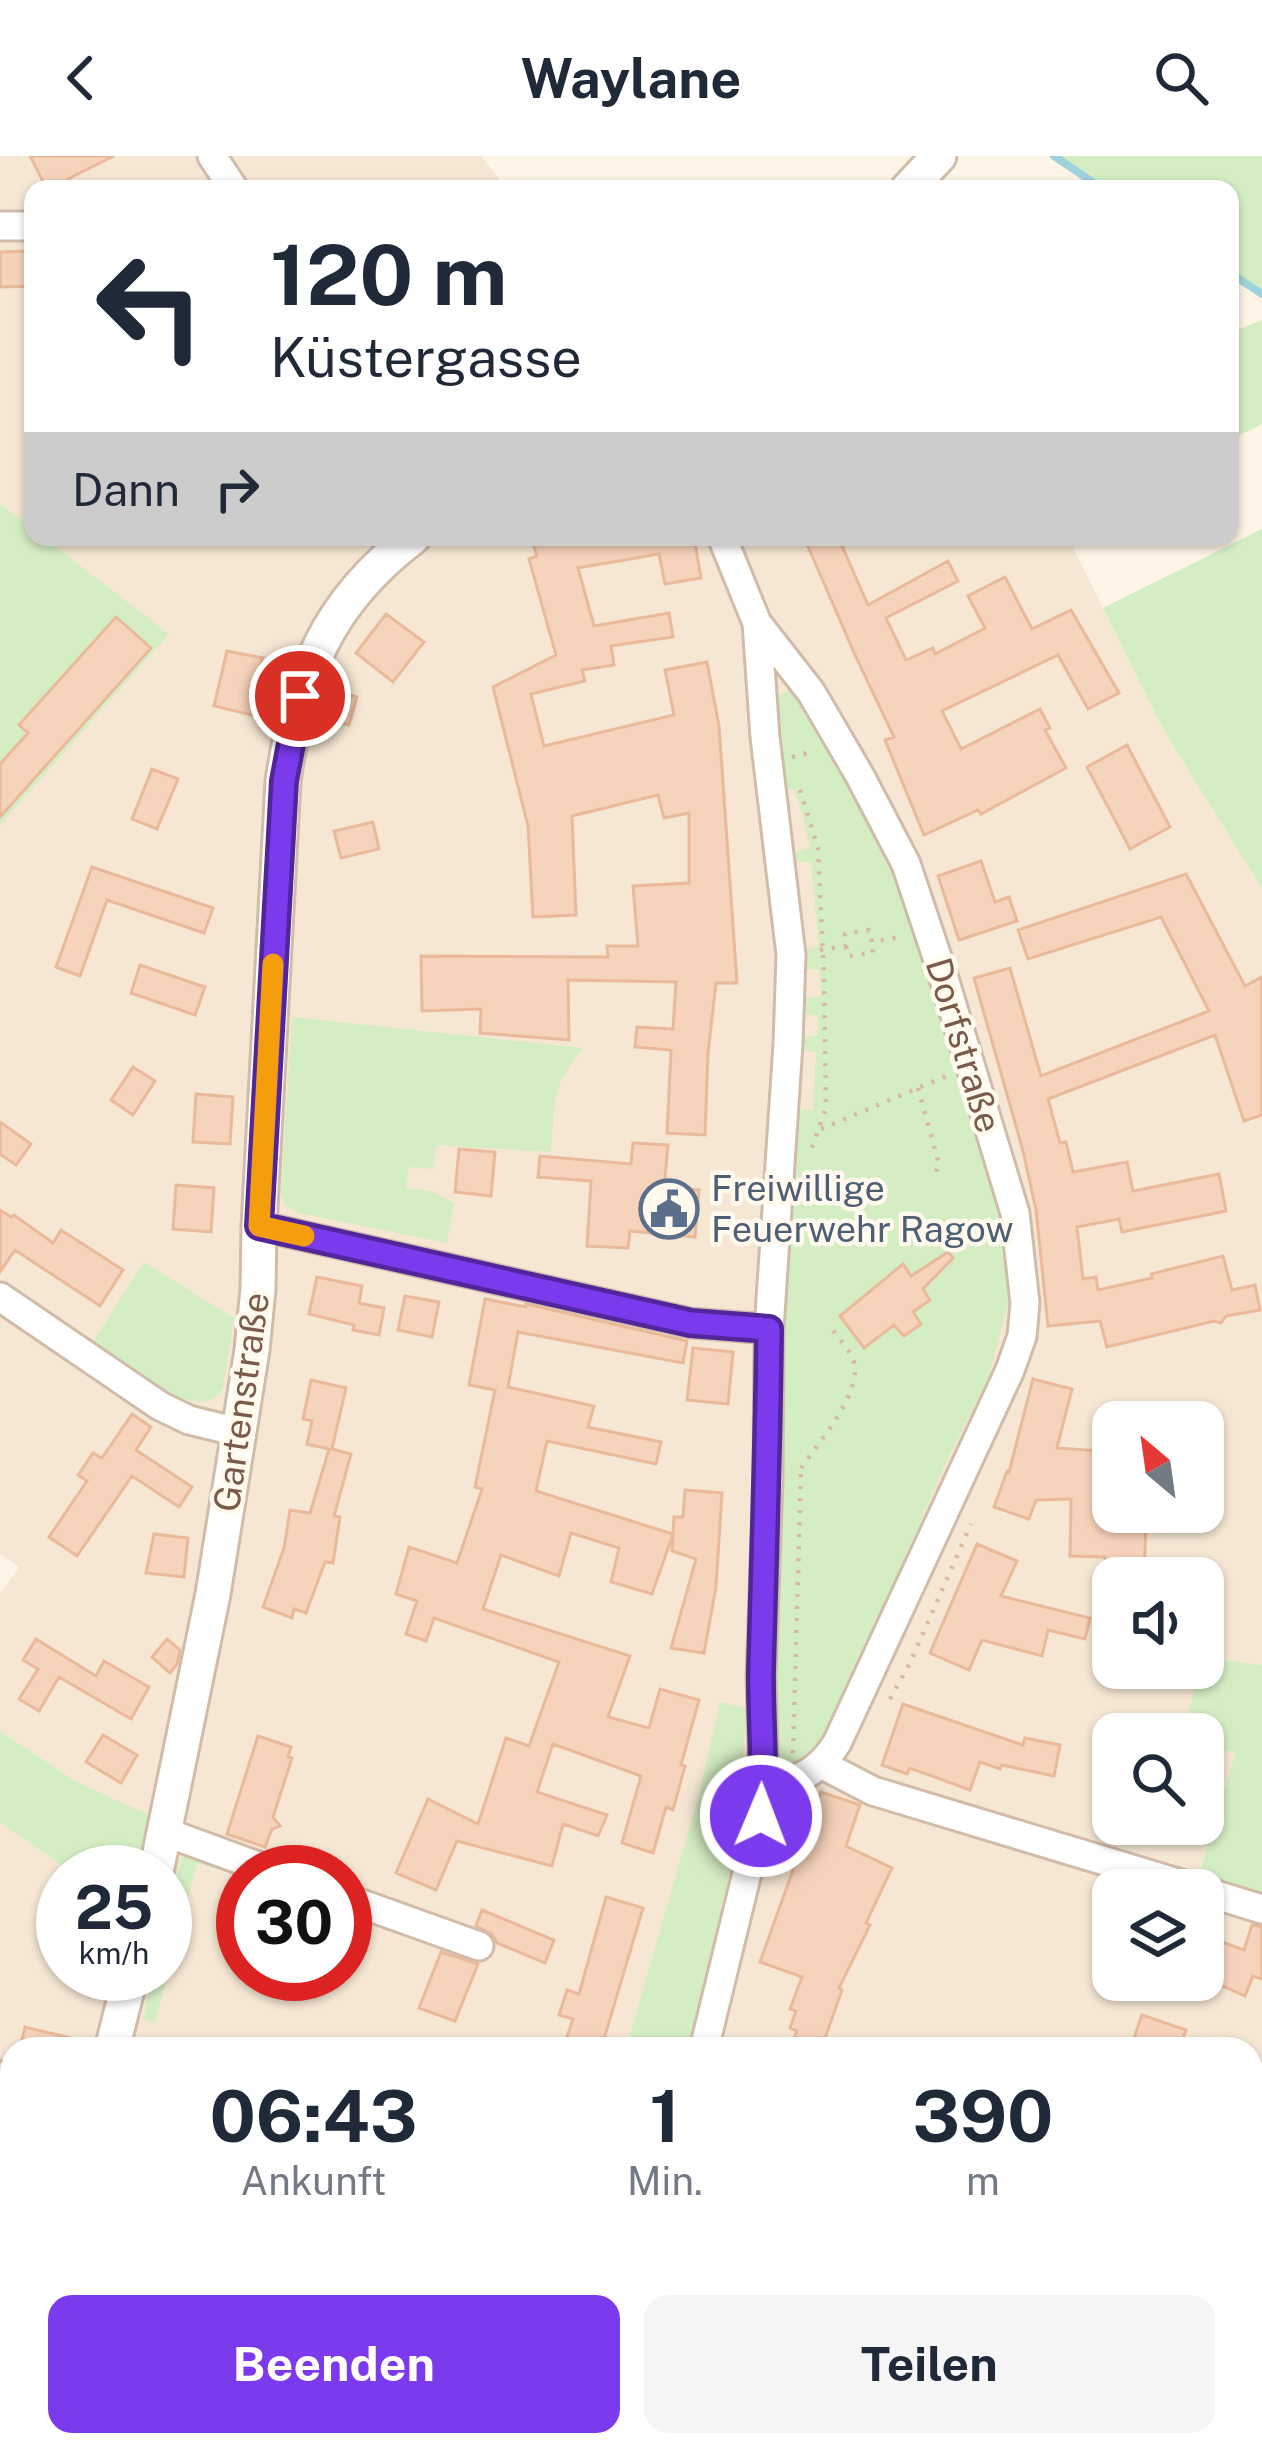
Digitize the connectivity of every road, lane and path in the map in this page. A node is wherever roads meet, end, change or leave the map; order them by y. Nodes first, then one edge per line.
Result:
1 (939, 156) edge
2 (916, 180) edge
3 (403, 546) edge
4 (726, 546) edge
5 (757, 623) junction
6 (842, 745) junction
7 (769, 762) junction
8 (929, 932) junction
9 (872, 942) junction
10 (846, 946) junction
11 (791, 955) junction
12 (970, 1066) junction
13 (919, 1088) junction
14 (826, 1110) dead end
15 (845, 1119) junction
16 (781, 1146) junction
17 (933, 1180) dead end
18 (259, 1226) junction
19 (0, 1297) edge
20 (831, 1328) dead end
21 (769, 1329) junction
22 (238, 1432) junction
23 (801, 1468) junction
24 (768, 1480) junction
25 (975, 1508) dead end
26 (887, 1703) dead end
27 (823, 1765) junction
28 (777, 1784) junction
29 (165, 1832) junction
30 (162, 1845) edge
31 (216, 1851) edge
32 (1132, 1869) edge
33 (1224, 1897) edge
34 (372, 1908) edge
35 (1262, 1909) edge
36 (479, 1946) dead end
37 (124, 2001) edge
38 (115, 2037) edge
39 (707, 2037) edge

1 - 2 street
3 - 18 street, Gartenstraße
4 - 5 street, Dorfstraße
5 - 6 street, Dorfstraße
5 - 7 street, Dorfstraße
6 - 7 path
6 - 8 street, Dorfstraße
7 - 11 street, Dorfstraße
8 - 9 path
8 - 12 street, Dorfstraße
9 - 10 path
9 - 10 path
10 - 11 path
11 - 16 street, Dorfstraße
12 - 13 path
12 - 27 street, Dorfstraße
13 - 15 path
13 - 17 path
14 - 15 path
15 - 16 path
16 - 21 street, Dorfstraße
18 - 21 street
18 - 22 street, Gartenstraße
19 - 22 street
20 - 23 path
21 - 24 street, Dorfstraße
22 - 29 street, Gartenstraße
23 - 24 path
23 - 28 path
24 - 28 street, Dorfstraße
25 - 26 path
27 - 28 street
27 - 32 street
28 - 39 street, Dorfstraße
29 - 30 street, Gartenstraße
29 - 31 street
33 - 35 street
34 - 36 street
37 - 38 street

